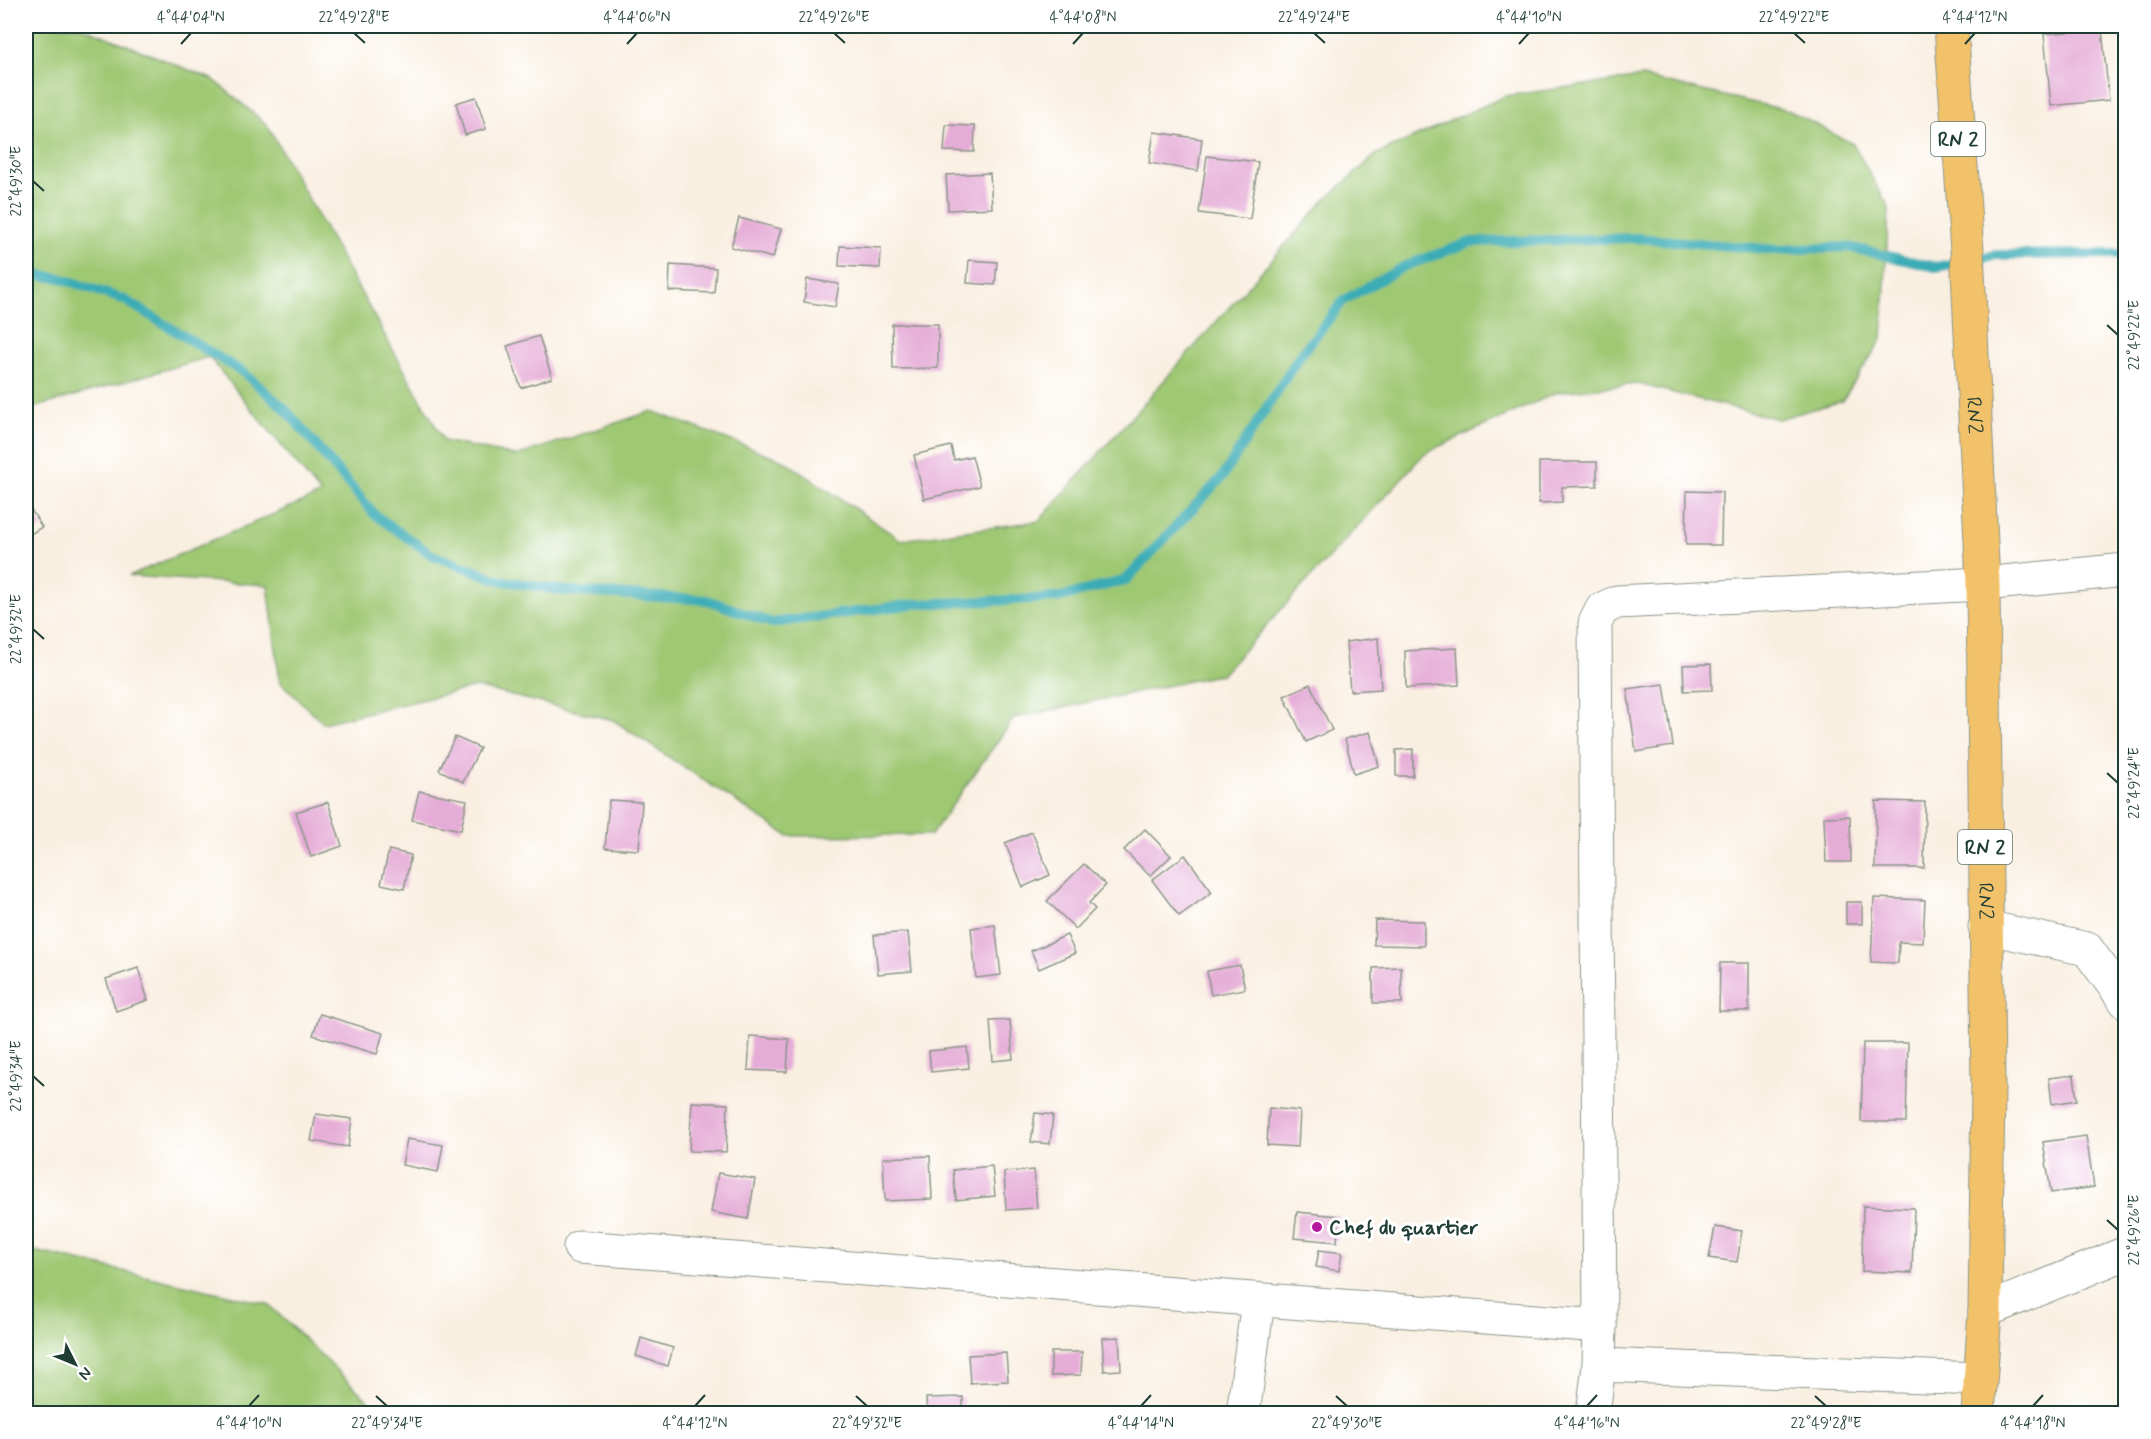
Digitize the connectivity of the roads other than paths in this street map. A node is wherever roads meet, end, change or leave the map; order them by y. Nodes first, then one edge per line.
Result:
1 (1951, 26) edge
2 (2126, 570) edge
3 (1983, 584) junction
4 (1985, 927) junction
5 (2126, 1002) edge
6 (580, 1247) dead end
7 (2126, 1253) edge
8 (1258, 1301) junction
9 (1985, 1311) junction
10 (1600, 1326) junction
11 (1599, 1365) junction
12 (1980, 1379) junction
13 (1243, 1413) edge
14 (1593, 1413) edge
15 (1978, 1413) edge

1 - 3 main road, RN2 / RN 2
2 - 3 street
3 - 4 main road, RN2 / RN 2
3 - 10 street
4 - 5 street
4 - 9 main road, RN2 / RN 2
6 - 8 street
7 - 9 street
8 - 10 street
8 - 13 street
9 - 12 main road, RN2 / RN 2
10 - 11 street
11 - 12 street
11 - 14 street
12 - 15 main road, RN2 / RN 2

